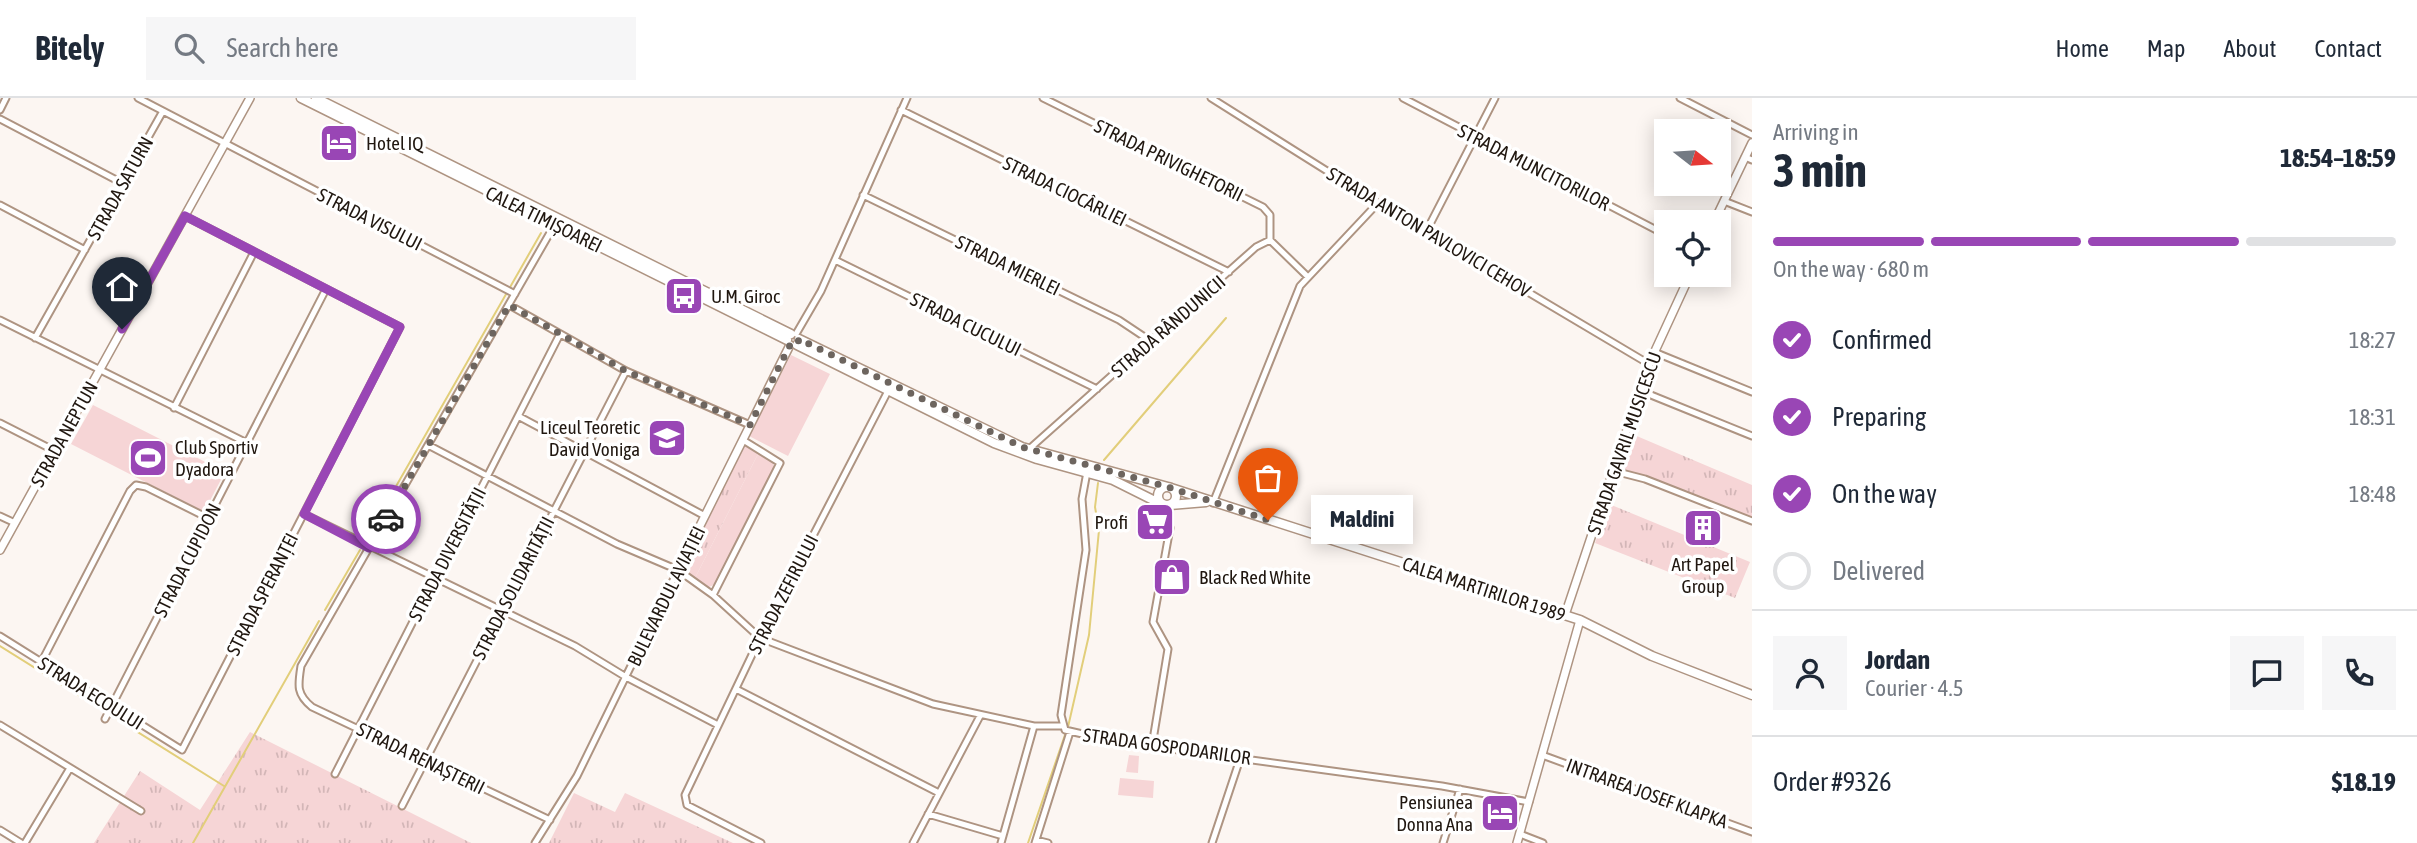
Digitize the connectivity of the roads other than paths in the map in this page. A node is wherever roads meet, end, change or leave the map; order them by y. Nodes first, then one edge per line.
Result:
1 (6, 98) edge
2 (138, 98) edge
3 (250, 98) edge
4 (301, 98) edge
5 (316, 98) edge
6 (907, 98) edge
7 (1043, 98) edge
8 (1210, 98) edge
9 (1403, 98) edge
10 (1495, 98) edge
11 (1680, 98) edge
12 (0, 110) edge
13 (901, 110) junction
14 (163, 111) junction
15 (0, 119) edge
16 (1752, 135) edge
17 (1475, 136) junction
18 (1752, 143) edge
19 (225, 144) junction
20 (1749, 159) edge
21 (122, 183) junction
22 (863, 195) junction
23 (1724, 201) junction
24 (1378, 203) junction
25 (0, 205) edge
26 (1720, 210) edge
27 (1752, 212) edge
28 (185, 216) junction
29 (555, 224) junction
30 (1654, 229) edge
31 (1427, 230) junction
32 (1270, 240) junction
33 (85, 250) junction
34 (254, 252) junction
35 (835, 260) junction
36 (1229, 272) junction
37 (1308, 277) junction
38 (1684, 287) edge
39 (326, 289) junction
40 (514, 294) junction
41 (509, 305) junction
42 (0, 320) edge
43 (560, 334) junction
44 (35, 338) junction
45 (794, 340) junction
46 (1149, 340) junction
47 (1654, 352) junction
48 (1649, 364) junction
49 (100, 370) junction
50 (626, 371) junction
51 (1097, 389) junction
52 (888, 391) junction
53 (1641, 391) junction
54 (1752, 392) edge
55 (174, 408) junction
56 (518, 416) junction
57 (0, 424) edge
58 (750, 425) junction
59 (1752, 436) edge
60 (743, 440) junction
61 (247, 443) junction
62 (428, 445) junction
63 (584, 450) junction
64 (1028, 450) junction
65 (55, 451) junction
66 (1088, 469) junction
67 (1614, 471) junction
68 (487, 476) junction
69 (1169, 487) junction
70 (1211, 502) junction
71 (1165, 505) junction
72 (553, 510) junction
73 (304, 514) junction
74 (0, 516) edge
75 (705, 516) junction
76 (208, 518) junction
77 (1752, 521) edge
78 (15, 523) junction
79 (369, 548) junction
80 (0, 550) edge
81 (678, 570) junction
82 (435, 577) junction
83 (713, 595) junction
84 (502, 611) junction
85 (1565, 615) junction
86 (1580, 620) junction
87 (0, 636) edge
88 (760, 638) junction
89 (42, 661) junction
90 (626, 677) junction
91 (736, 689) junction
92 (1752, 695) edge
93 (111, 707) junction
94 (980, 716) junction
95 (106, 717) dead end
96 (0, 725) edge
97 (718, 725) junction
98 (1034, 726) junction
99 (359, 727) junction
100 (1066, 730) junction
101 (1152, 746) junction
102 (183, 750) joint
103 (1542, 755) junction
104 (1241, 757) junction
105 (425, 760) junction
106 (70, 768) junction
107 (335, 774) dead end
108 (1460, 789) junction
109 (939, 793) junction
110 (1529, 802) junction
111 (402, 806) dead end
112 (141, 811) dead end
113 (928, 814) junction
114 (550, 820) junction
115 (0, 830) edge
116 (1752, 832) edge
117 (1520, 834) junction
118 (1002, 840) edge
119 (1035, 841) edge
120 (23, 843) edge
121 (535, 843) edge
122 (761, 843) edge
123 (913, 843) edge
124 (1048, 843) edge
125 (1212, 843) edge
126 (1443, 843) edge
127 (1517, 843) edge
128 (1543, 843) edge

1 - 12 street
2 - 14 street, STRADA VISULUI
3 - 19 street, STRADA NEPTUN
4 - 29 main road, CALEA TIMIȘOAREI
5 - 45 main road, CALEA TIMIȘOAREI
6 - 13 street, BULEVARDUL AVIAȚIEI
7 - 32 street, STRADA PRIVIGHETORII
8 - 24 street, STRADA ANTON PAVLOVICI CEHOV
9 - 17 street, STRADA MUNCITORILOR
10 - 17 street
11 - 16 street
13 - 22 street, BULEVARDUL AVIAȚIEI
13 - 36 street, STRADA CIOCÂRLIEI
14 - 19 street, STRADA VISULUI
14 - 21 street, STRADA SATURN
15 - 21 street
17 - 30 street, STRADA MUNCITORILOR
17 - 31 street
18 - 20 street
19 - 28 street, STRADA NEPTUN
19 - 40 street, STRADA VISULUI
20 - 23 street
21 - 33 street, STRADA SATURN
22 - 35 street, BULEVARDUL AVIAȚIEI
22 - 46 street, STRADA MIERLEI
23 - 26 street
23 - 27 street
24 - 31 street, STRADA ANTON PAVLOVICI CEHOV
24 - 37 street
25 - 33 street
28 - 34 street
28 - 49 street, STRADA NEPTUN
29 - 40 street
29 - 45 main road, CALEA TIMIȘOAREI
31 - 48 street, STRADA ANTON PAVLOVICI CEHOV
32 - 36 street, STRADA RÂNDUNICII
32 - 37 street
33 - 44 street, STRADA SATURN
34 - 39 street
34 - 55 street
35 - 45 street, BULEVARDUL AVIAȚIEI
35 - 51 street, STRADA CUCULUI
36 - 46 street, STRADA RÂNDUNICII
37 - 70 street
38 - 47 street, STRADA GAVRIL MUSICESCU
39 - 61 street, STRADA CUPIDON
39 - 73 street, STRADA SPERANȚEI
40 - 41 street
41 - 43 street
41 - 62 street
42 - 44 street
43 - 50 street
43 - 56 street, STRADA DIVERSITĂȚII
44 - 49 street
45 - 52 main road, CALEA TIMIȘOAREI
45 - 58 street, BULEVARDUL AVIAȚIEI
45 - 64 main road, CALEA TIMIȘOAREI
46 - 51 street, STRADA RÂNDUNICII
47 - 48 street, STRADA GAVRIL MUSICESCU
47 - 54 street
48 - 53 street, STRADA GAVRIL MUSICESCU
49 - 55 street
49 - 65 street, STRADA NEPTUN
50 - 58 street
50 - 63 street, STRADA SOLIDARITĂȚII
51 - 64 street, STRADA RÂNDUNICII
52 - 66 main road, CALEA TIMIȘOAREI
52 - 88 street, STRADA ZEFIRULUI
53 - 59 street
53 - 67 street, STRADA GAVRIL MUSICESCU
55 - 61 street
56 - 63 street
56 - 68 street, STRADA DIVERSITĂȚII
57 - 65 street
58 - 60 street, BULEVARDUL AVIAȚIEI
60 - 75 street, BULEVARDUL AVIAȚIEI
60 - 83 street
61 - 76 street, STRADA CUPIDON
62 - 68 street
62 - 79 street
63 - 72 street, STRADA SOLIDARITĂȚII
63 - 75 street
64 - 66 main road, CALEA TIMIȘOAREI
65 - 78 street, STRADA NEPTUN
66 - 69 main road, CALEA MARTIRILOR 1989
66 - 71 main road
66 - 100 street, STRADA GOSPODARILOR
67 - 77 street
67 - 85 street, STRADA GAVRIL MUSICESCU
68 - 72 street
68 - 82 street, STRADA DIVERSITĂȚII
69 - 70 main road, CALEA MARTIRILOR 1989
69 - 71 main road
69 - 71 main road
70 - 71 main road, CALEA MARTIRILOR 1989
70 - 85 main road, CALEA MARTIRILOR 1989
71 - 101 street
72 - 81 street
72 - 84 street, STRADA SOLIDARITĂȚII
73 - 79 street
73 - 102 street, STRADA SPERANȚEI
74 - 78 street
75 - 81 street, BULEVARDUL AVIAȚIEI
76 - 89 street
76 - 93 street, STRADA CUPIDON
78 - 80 street, STRADA NEPTUN
79 - 82 street
79 - 99 street, STRADA RENAȘTERII
81 - 83 street
81 - 90 street, BULEVARDUL AVIAȚIEI
82 - 84 street
82 - 99 street, STRADA DIVERSITĂȚII
83 - 88 street
84 - 90 street
84 - 105 street, STRADA SOLIDARITĂȚII
85 - 86 main road, CALEA MARTIRILOR 1989
86 - 92 main road, CALEA MARTIRILOR 1989
86 - 103 street
87 - 89 street, STRADA ECOULUI
88 - 91 street, STRADA ZEFIRULUI
88 - 94 street
89 - 93 street, STRADA ECOULUI
90 - 97 street
90 - 114 street, BULEVARDUL AVIAȚIEI
91 - 97 street, STRADA ZEFIRULUI
91 - 109 street
93 - 95 street, STRADA CUPIDON
93 - 102 street, STRADA ECOULUI
94 - 98 street
94 - 109 street
96 - 106 street
97 - 122 street, STRADA ZEFIRULUI
98 - 100 street
98 - 118 street
99 - 105 street, STRADA RENAȘTERII
99 - 107 street, STRADA DIVERSITĂȚII
100 - 101 street, STRADA GOSPODARILOR
100 - 119 street
101 - 104 street, STRADA GOSPODARILOR
103 - 110 street
103 - 116 street, INTRAREA JOSEF KLAPKA
104 - 108 street, STRADA GOSPODARILOR
104 - 125 street
105 - 111 street, STRADA SOLIDARITĂȚII
105 - 114 street, STRADA RENAȘTERII
106 - 112 street
106 - 120 street
108 - 110 street, STRADA GOSPODARILOR
108 - 126 street
109 - 113 street
110 - 117 street
113 - 118 street
113 - 123 street
114 - 121 street, BULEVARDUL AVIAȚIEI
115 - 120 street
117 - 127 street
117 - 128 street
119 - 124 street

